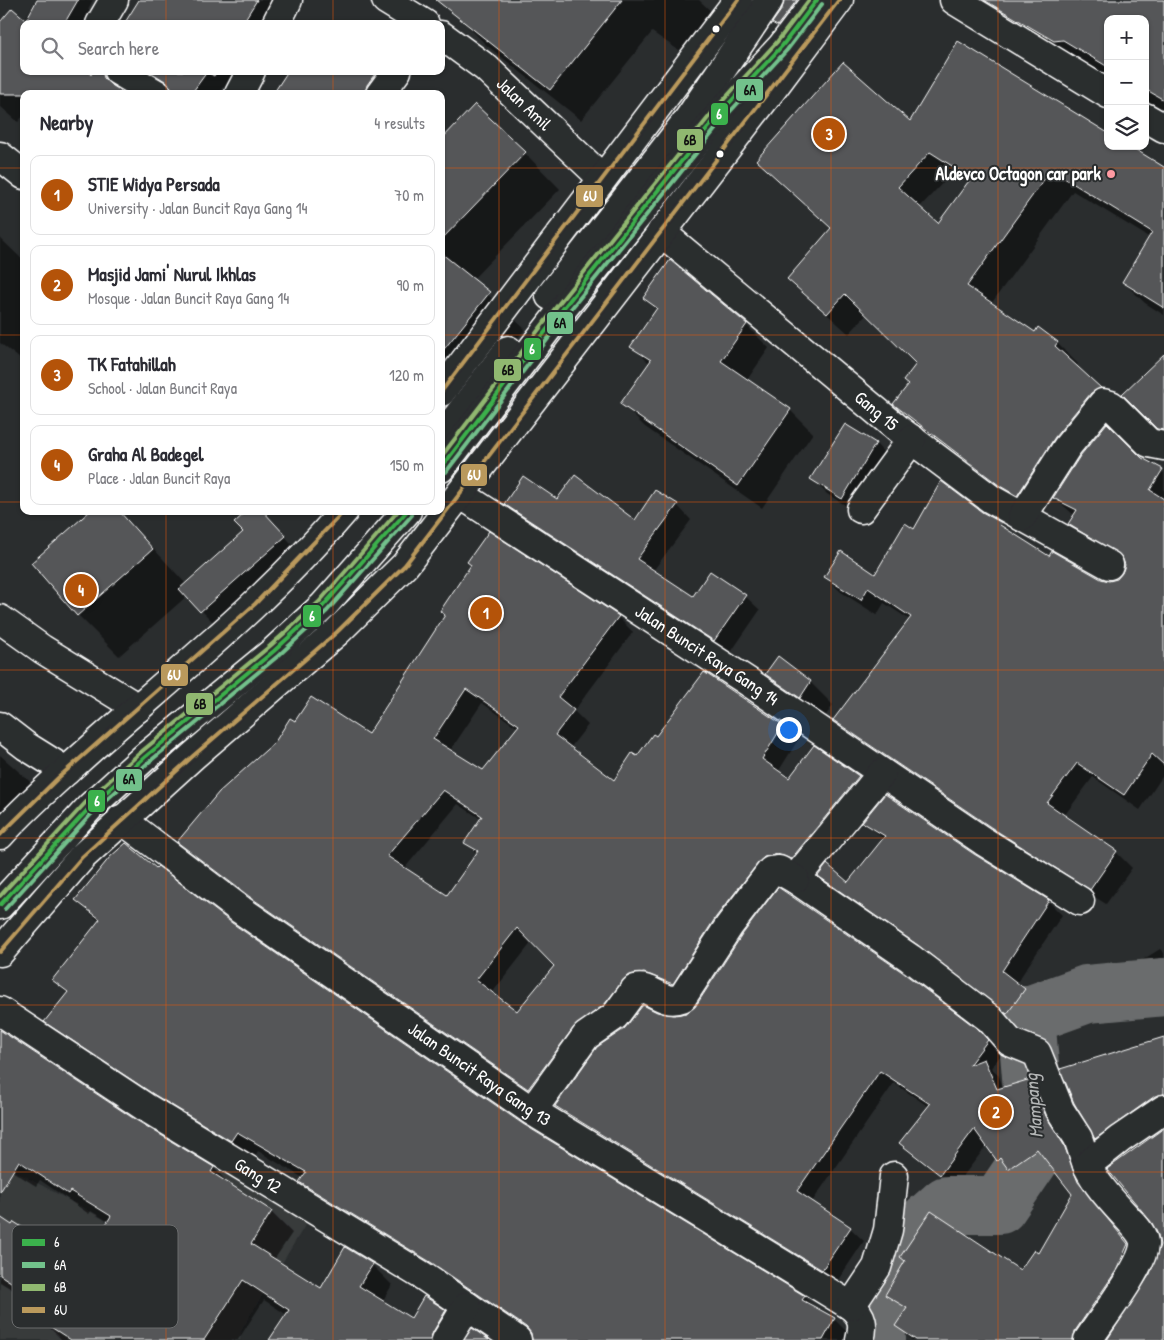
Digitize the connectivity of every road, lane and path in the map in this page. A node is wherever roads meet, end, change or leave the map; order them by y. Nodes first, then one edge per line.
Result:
1 (114, 0) edge
2 (288, 0) edge
3 (386, 0) edge
4 (738, 0) edge
5 (769, 0) edge
6 (817, 0) edge
7 (839, 0) edge
8 (954, 0) edge
9 (102, 20) edge
10 (278, 20) edge
11 (418, 20) edge
12 (445, 38) edge
13 (125, 75) edge
14 (249, 75) edge
15 (394, 75) edge
16 (150, 90) edge
17 (241, 90) edge
18 (383, 90) edge
19 (1104, 92) edge
20 (1149, 119) edge
21 (1164, 128) edge
22 (0, 156) edge
23 (20, 172) edge
24 (602, 178) junction
25 (662, 232) junction
26 (445, 387) edge
27 (445, 433) edge
28 (912, 439) junction
29 (1164, 446) edge
30 (445, 463) edge
31 (460, 494) junction
32 (861, 509) dead end
33 (445, 513) edge
34 (341, 515) edge
35 (382, 515) edge
36 (403, 515) edge
37 (444, 515) edge
38 (1022, 517) junction
39 (1109, 565) dead end
40 (0, 619) edge
41 (138, 708) junction
42 (0, 726) edge
43 (66, 771) junction
44 (882, 774) junction
45 (121, 820) junction
46 (0, 835) edge
47 (0, 879) edge
48 (795, 879) junction
49 (1080, 900) dead end
50 (0, 905) edge
51 (0, 952) edge
52 (0, 1011) edge
53 (1164, 1109) edge
54 (532, 1111) junction
55 (1087, 1165) junction
56 (894, 1176) dead end
57 (467, 1306) junction
58 (852, 1306) junction
59 (446, 1340) edge
60 (517, 1340) edge
61 (860, 1340) edge
62 (1088, 1340) edge

1 - 9 street
2 - 10 street
3 - 11 street
4 - 24 street
5 - 27 street
6 - 30 street
7 - 25 street
8 - 19 street
12 - 24 street, Jalan Amil
13 - 16 street
14 - 17 street
15 - 18 street
20 - 21 street
22 - 23 street
24 - 26 street
25 - 28 street, Gang 15
25 - 31 street
28 - 32 street
28 - 38 street, Gang 15
29 - 38 street
31 - 33 street
31 - 44 street, Jalan Buncit Raya Gang 14
34 - 41 street
35 - 47 street
36 - 50 street
37 - 45 street
38 - 39 street, Gang 15
40 - 41 street
41 - 43 street
42 - 43 street
43 - 46 street
44 - 48 street
44 - 49 street, Jalan Buncit Raya Gang 14
45 - 51 street
45 - 54 street, Jalan Buncit Raya Gang 13
48 - 54 street
48 - 55 street
52 - 57 street, Gang 12
53 - 55 street
54 - 58 street, Jalan Buncit Raya Gang 13
55 - 62 street
56 - 58 street
57 - 59 street
57 - 60 street, Gang 12
58 - 61 street

